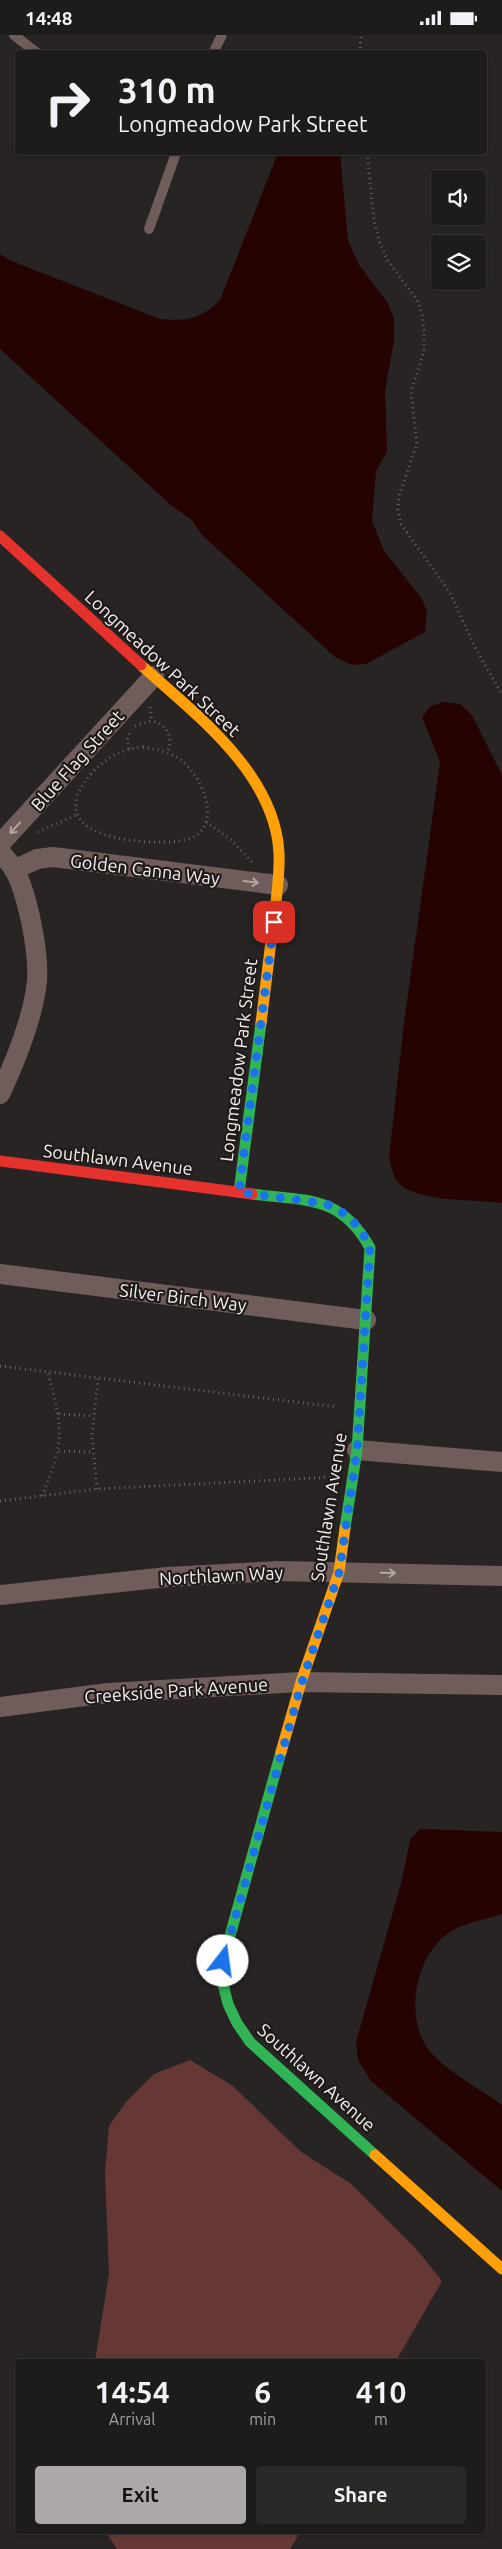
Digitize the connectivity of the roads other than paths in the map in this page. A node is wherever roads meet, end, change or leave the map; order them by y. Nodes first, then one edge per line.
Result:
1 (14, 35) edge
2 (222, 35) edge
3 (33, 50) edge
4 (214, 50) edge
5 (175, 155) edge
6 (149, 229) dead end
7 (0, 536) edge
8 (154, 676) junction
9 (0, 844) edge
10 (0, 851) edge
11 (14, 870) junction
12 (278, 885) junction
13 (0, 1094) edge
14 (0, 1161) edge
15 (239, 1192) junction
16 (0, 1274) edge
17 (366, 1320) junction
18 (357, 1450) junction
19 (502, 1462) edge
20 (339, 1573) junction
21 (502, 1576) edge
22 (0, 1595) edge
23 (302, 1682) junction
24 (502, 1685) edge
25 (0, 1707) edge
26 (502, 2269) edge

1 - 3 lane
2 - 4 lane
5 - 6 lane
7 - 8 street, Longmeadow Park Street
8 -> 9 street, Blue Flag Street
8 - 12 street, Longmeadow Park Street
10 - 11 street
11 -> 12 street, Golden Canna Way
11 - 13 street
12 - 15 street, Longmeadow Park Street
14 - 15 street, Southlawn Avenue
15 - 17 street, Southlawn Avenue
16 - 17 street, Silver Birch Way
17 - 18 street, Southlawn Avenue
18 - 19 street
18 - 20 street, Southlawn Avenue
20 -> 21 street, Northlawn Way
20 - 22 street, Northlawn Way
20 - 23 street, Southlawn Avenue
23 - 24 street, Creekside Park Avenue
23 - 25 street, Creekside Park Avenue
23 - 26 street, Southlawn Avenue

